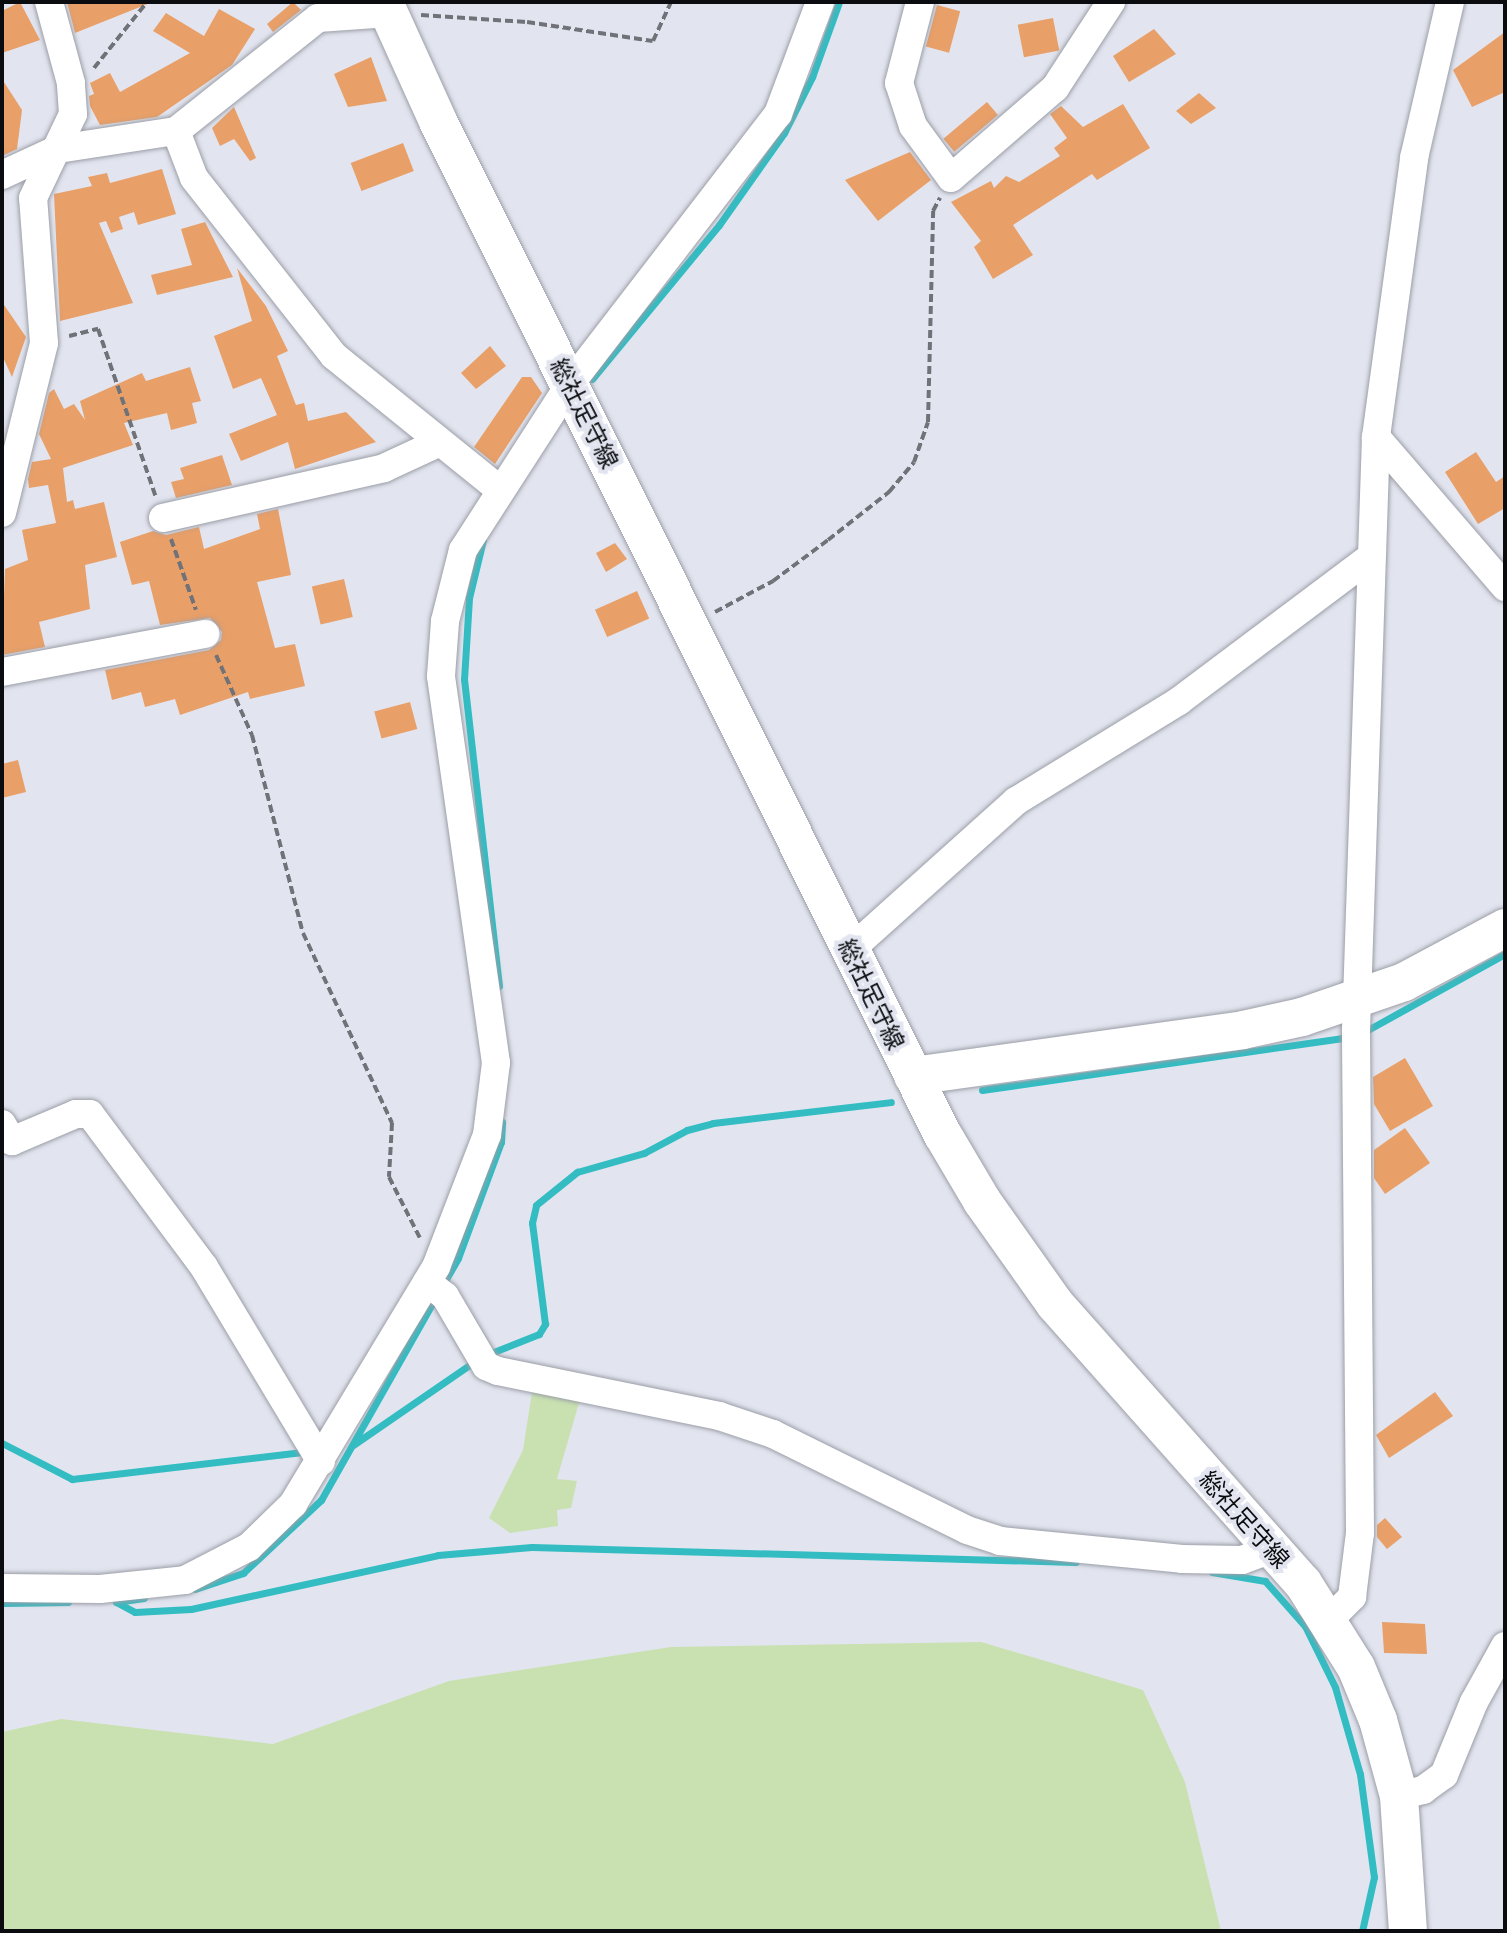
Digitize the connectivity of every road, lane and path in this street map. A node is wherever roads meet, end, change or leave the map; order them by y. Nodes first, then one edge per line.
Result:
1 (49, 2) edge
2 (147, 2) edge
3 (671, 2) edge
4 (820, 2) edge
5 (920, 2) edge
6 (1111, 2) edge
7 (1450, 2) edge
8 (387, 8) edge
9 (71, 83) junction
10 (176, 131) junction
11 (58, 149) junction
12 (2, 175) edge
13 (951, 178) junction
14 (44, 343) junction
15 (570, 384) junction
16 (1376, 437) junction
17 (438, 443) junction
18 (499, 489) junction
19 (2, 513) edge
20 (163, 518) junction
21 (1368, 559) junction
22 (1505, 587) edge
23 (691, 626) junction
24 (205, 634) junction
25 (2, 672) edge
26 (1505, 928) edge
27 (850, 950) junction
28 (1356, 1024) junction
29 (913, 1076) junction
30 (2, 1124) edge
31 (436, 1283) junction
32 (321, 1462) junction
33 (1273, 1549) junction
34 (2, 1588) edge
35 (1329, 1620) junction
36 (1505, 1646) edge
37 (1399, 1796) junction
38 (1408, 1931) edge

1 - 9 street
2 - 9 path
3 - 8 path
4 - 15 street
5 - 13 street
6 - 13 street
7 - 16 street
8 - 10 street
8 - 15 main road, 総社足守線
9 - 11 street
10 - 11 street
10 - 17 street
11 - 12 street
11 - 14 street
13 - 23 path
14 - 19 street
14 - 20 path
15 - 18 street
15 - 23 main road, 総社足守線
16 - 21 street
16 - 22 street
17 - 18 street
17 - 20 street
18 - 31 street
20 - 24 path
21 - 27 street
21 - 28 street
23 - 27 main road, 総社足守線
24 - 25 street
24 - 31 path
26 - 28 main road
27 - 29 main road, 総社足守線
28 - 29 main road
28 - 35 street
29 - 33 main road, 総社足守線
30 - 32 street
31 - 32 street
31 - 33 street
32 - 34 street
33 - 35 main road, 総社足守線
35 - 37 main road, 総社足守線
36 - 37 street
37 - 38 main road, 総社足守線

